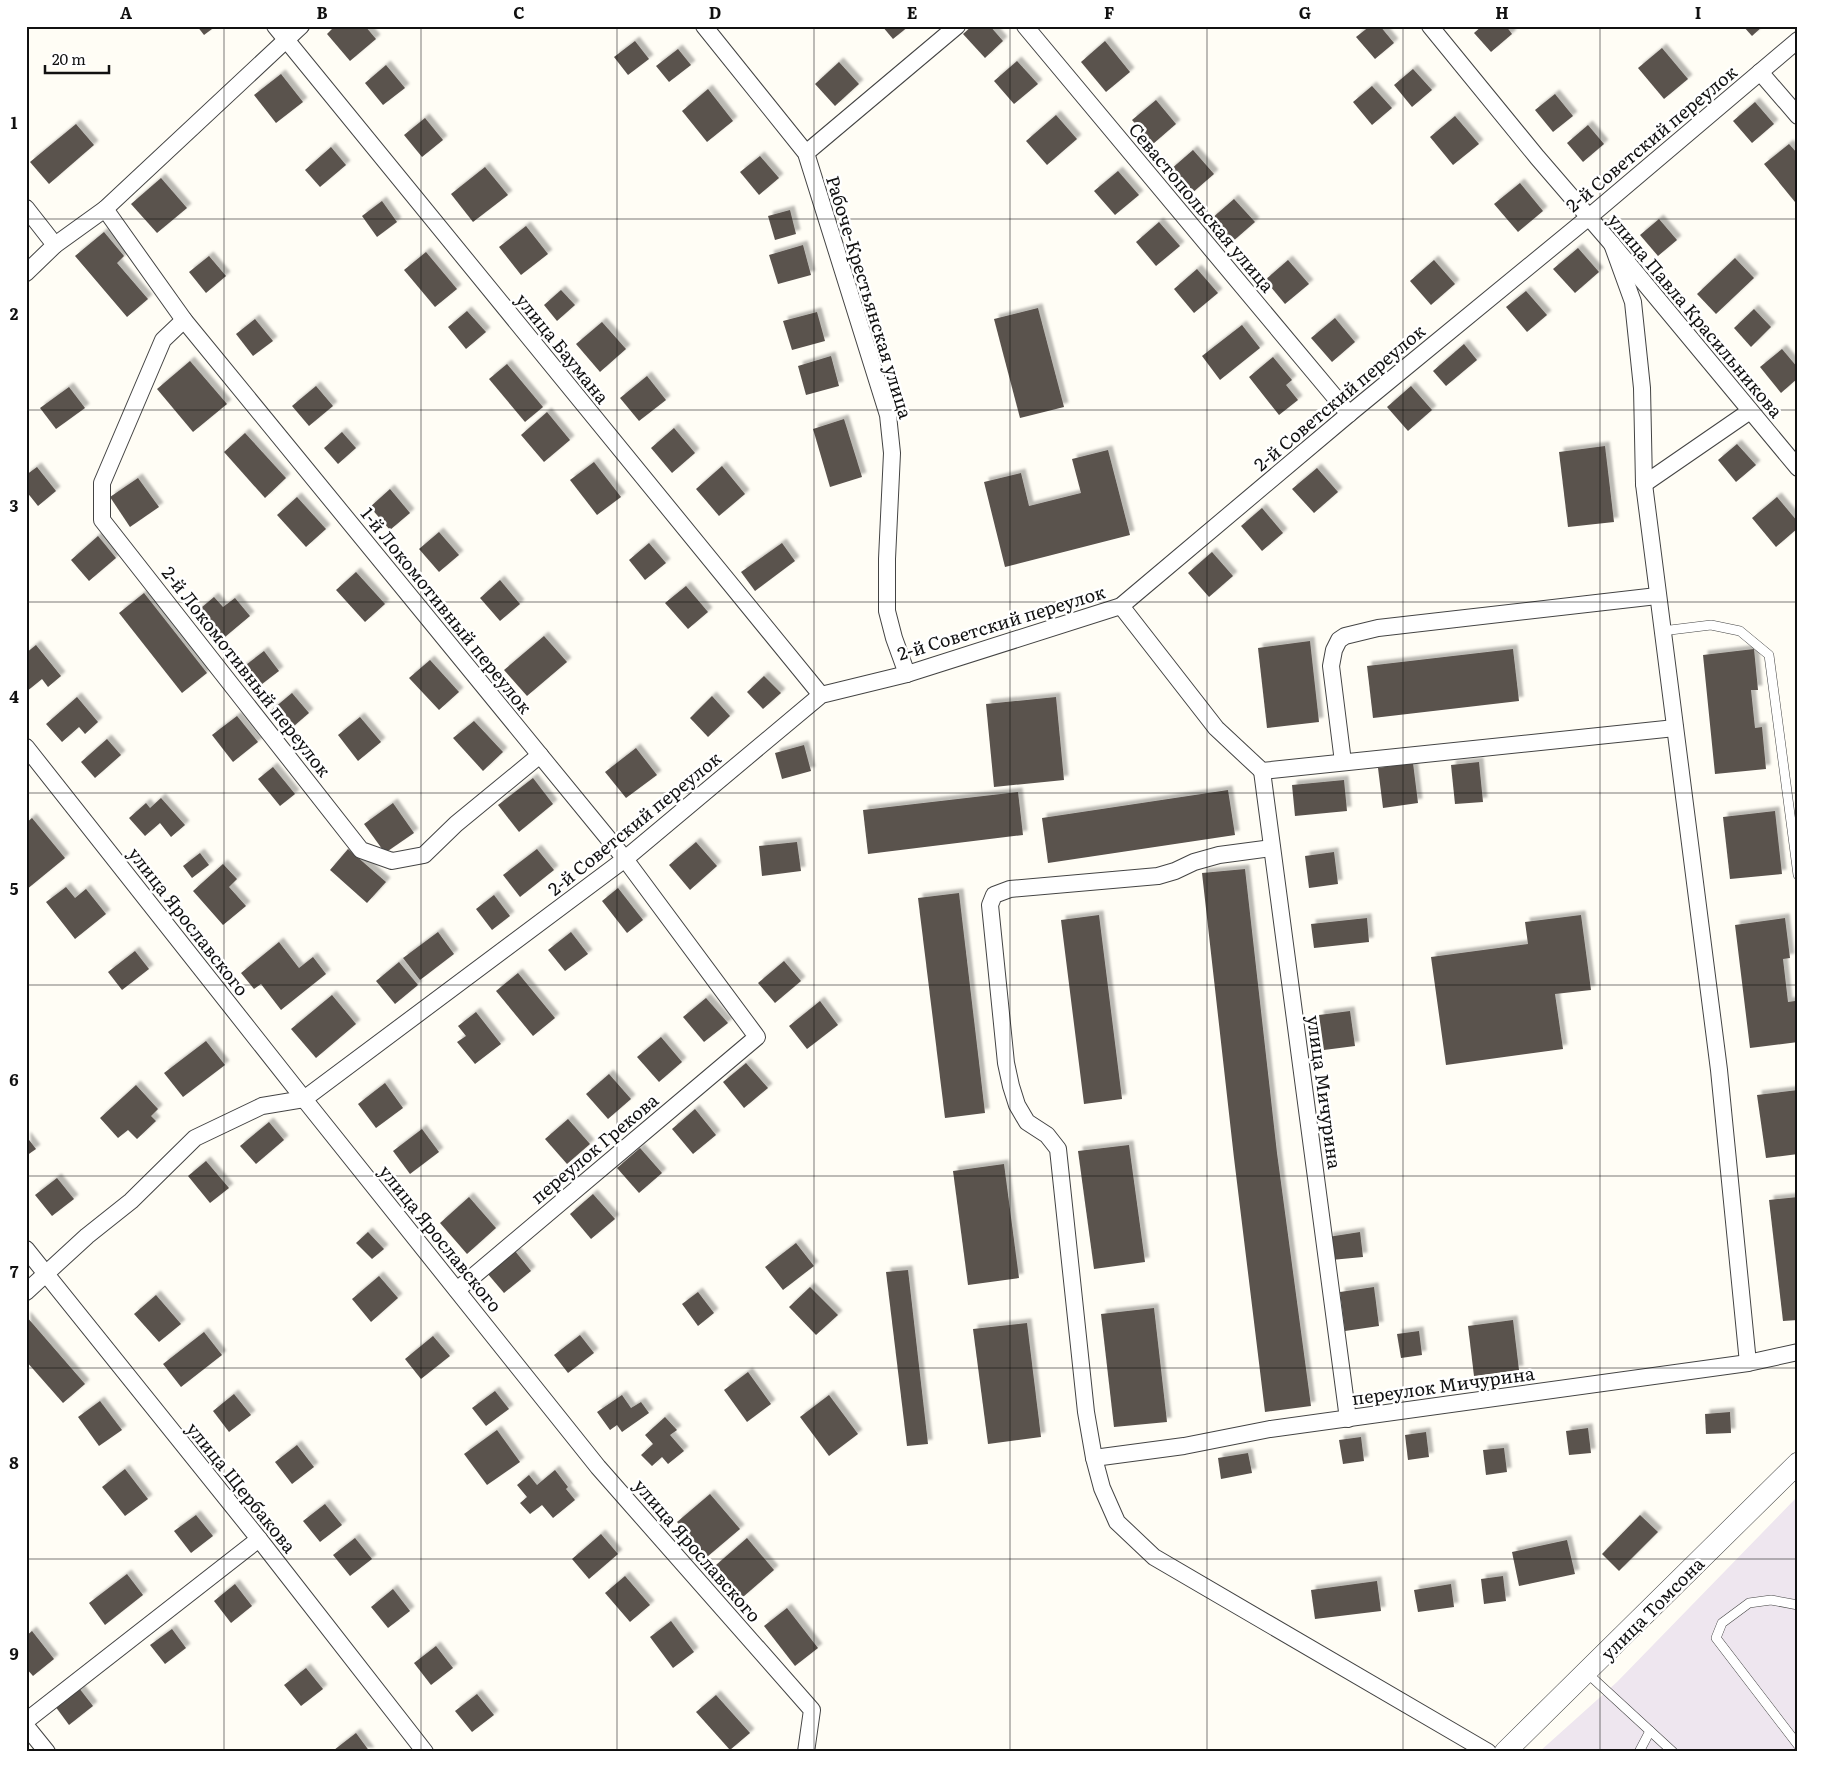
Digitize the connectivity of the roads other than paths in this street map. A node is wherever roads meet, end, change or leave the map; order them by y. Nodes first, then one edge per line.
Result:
1 (274, 26) edge
2 (301, 26) edge
3 (704, 26) edge
4 (957, 26) edge
5 (1025, 26) edge
6 (1430, 26) edge
7 (285, 40) junction
8 (1798, 40) edge
9 (1760, 72) junction
10 (1798, 116) edge
11 (806, 153) junction
12 (26, 208) edge
13 (105, 209) junction
14 (1589, 217) junction
15 (1612, 244) junction
16 (55, 245) junction
17 (26, 273) edge
18 (184, 320) junction
19 (1750, 411) junction
20 (1349, 414) junction
21 (1798, 468) edge
22 (1644, 484) junction
23 (1657, 596) junction
24 (1121, 606) junction
25 (1662, 631) junction
26 (907, 674) junction
27 (821, 695) junction
28 (1675, 728) junction
29 (26, 747) edge
30 (540, 755) junction
31 (1343, 762) junction
32 (1262, 771) junction
33 (1272, 848) junction
34 (625, 859) junction
35 (1798, 875) edge
36 (757, 1037) joint
37 (304, 1099) junction
38 (26, 1249) edge
39 (46, 1275) junction
40 (457, 1290) junction
41 (26, 1292) edge
42 (1798, 1352) edge
43 (1748, 1363) junction
44 (1348, 1419) junction
45 (1094, 1458) junction
46 (1798, 1463) edge
47 (260, 1539) junction
48 (1798, 1604) edge
49 (1586, 1672) junction
50 (26, 1721) edge
51 (26, 1726) edge
52 (1650, 1731) junction
53 (1798, 1745) edge
54 (47, 1752) edge
55 (425, 1752) edge
56 (806, 1752) edge
57 (1488, 1752) edge
58 (1505, 1752) edge
59 (1639, 1752) edge
60 (1673, 1752) edge

1 - 7 street, улица Баумана
2 - 7 street
3 - 11 street, Рабоче-Крестьянская улица
4 - 11 street
5 - 20 street, Севастопольская улица
6 - 14 street, улица Павла Красильникова
7 - 13 street
7 - 27 street, улица Баумана
8 - 9 street, 2-й Советский переулок
9 - 10 street
9 - 14 street, 2-й Советский переулок
11 - 26 street, Рабоче-Крестьянская улица
12 - 16 street
13 - 16 street
13 - 18 street, 1-й Локомотивный переулок
14 - 15 street, улица Павла Красильникова
14 - 20 street, 2-й Советский переулок
15 - 19 street, улица Павла Красильникова
15 - 22 street
16 - 17 street
18 - 30 street, 1-й Локомотивный переулок
18 - 30 street, 2-й Локомотивный переулок
19 - 21 street, улица Павла Красильникова
19 - 22 street
20 - 24 street, 2-й Советский переулок
22 - 23 street
23 - 25 street
23 - 31 street
24 - 26 street, 2-й Советский переулок
24 - 32 street
25 - 28 street
25 - 35 lane
26 - 27 street, 2-й Советский переулок
27 - 34 street, 2-й Советский переулок
28 - 31 street
28 - 43 street
29 - 37 street, улица Ярославского
30 - 34 street, 1-й Локомотивный переулок
31 - 32 street
32 - 33 street, улица Мичурина
33 - 44 street, улица Мичурина
33 - 45 street
34 - 36 street, 1-й Локомотивный переулок
34 - 37 street, 2-й Советский переулок
36 - 40 street, переулок Грекова
37 - 39 street
37 - 40 street, улица Ярославского
38 - 39 street, улица Щербакова
39 - 41 street
39 - 47 street, улица Щербакова
40 - 56 street, улица Ярославского
42 - 43 street, переулок Мичурина
43 - 44 street, переулок Мичурина
44 - 45 street, переулок Мичурина
45 - 57 street
46 - 49 street, улица Томсона
47 - 50 street
47 - 55 street, улица Щербакова
48 - 53 lane
49 - 52 lane
49 - 58 street, улица Томсона
51 - 54 street
52 - 59 lane
52 - 60 lane

